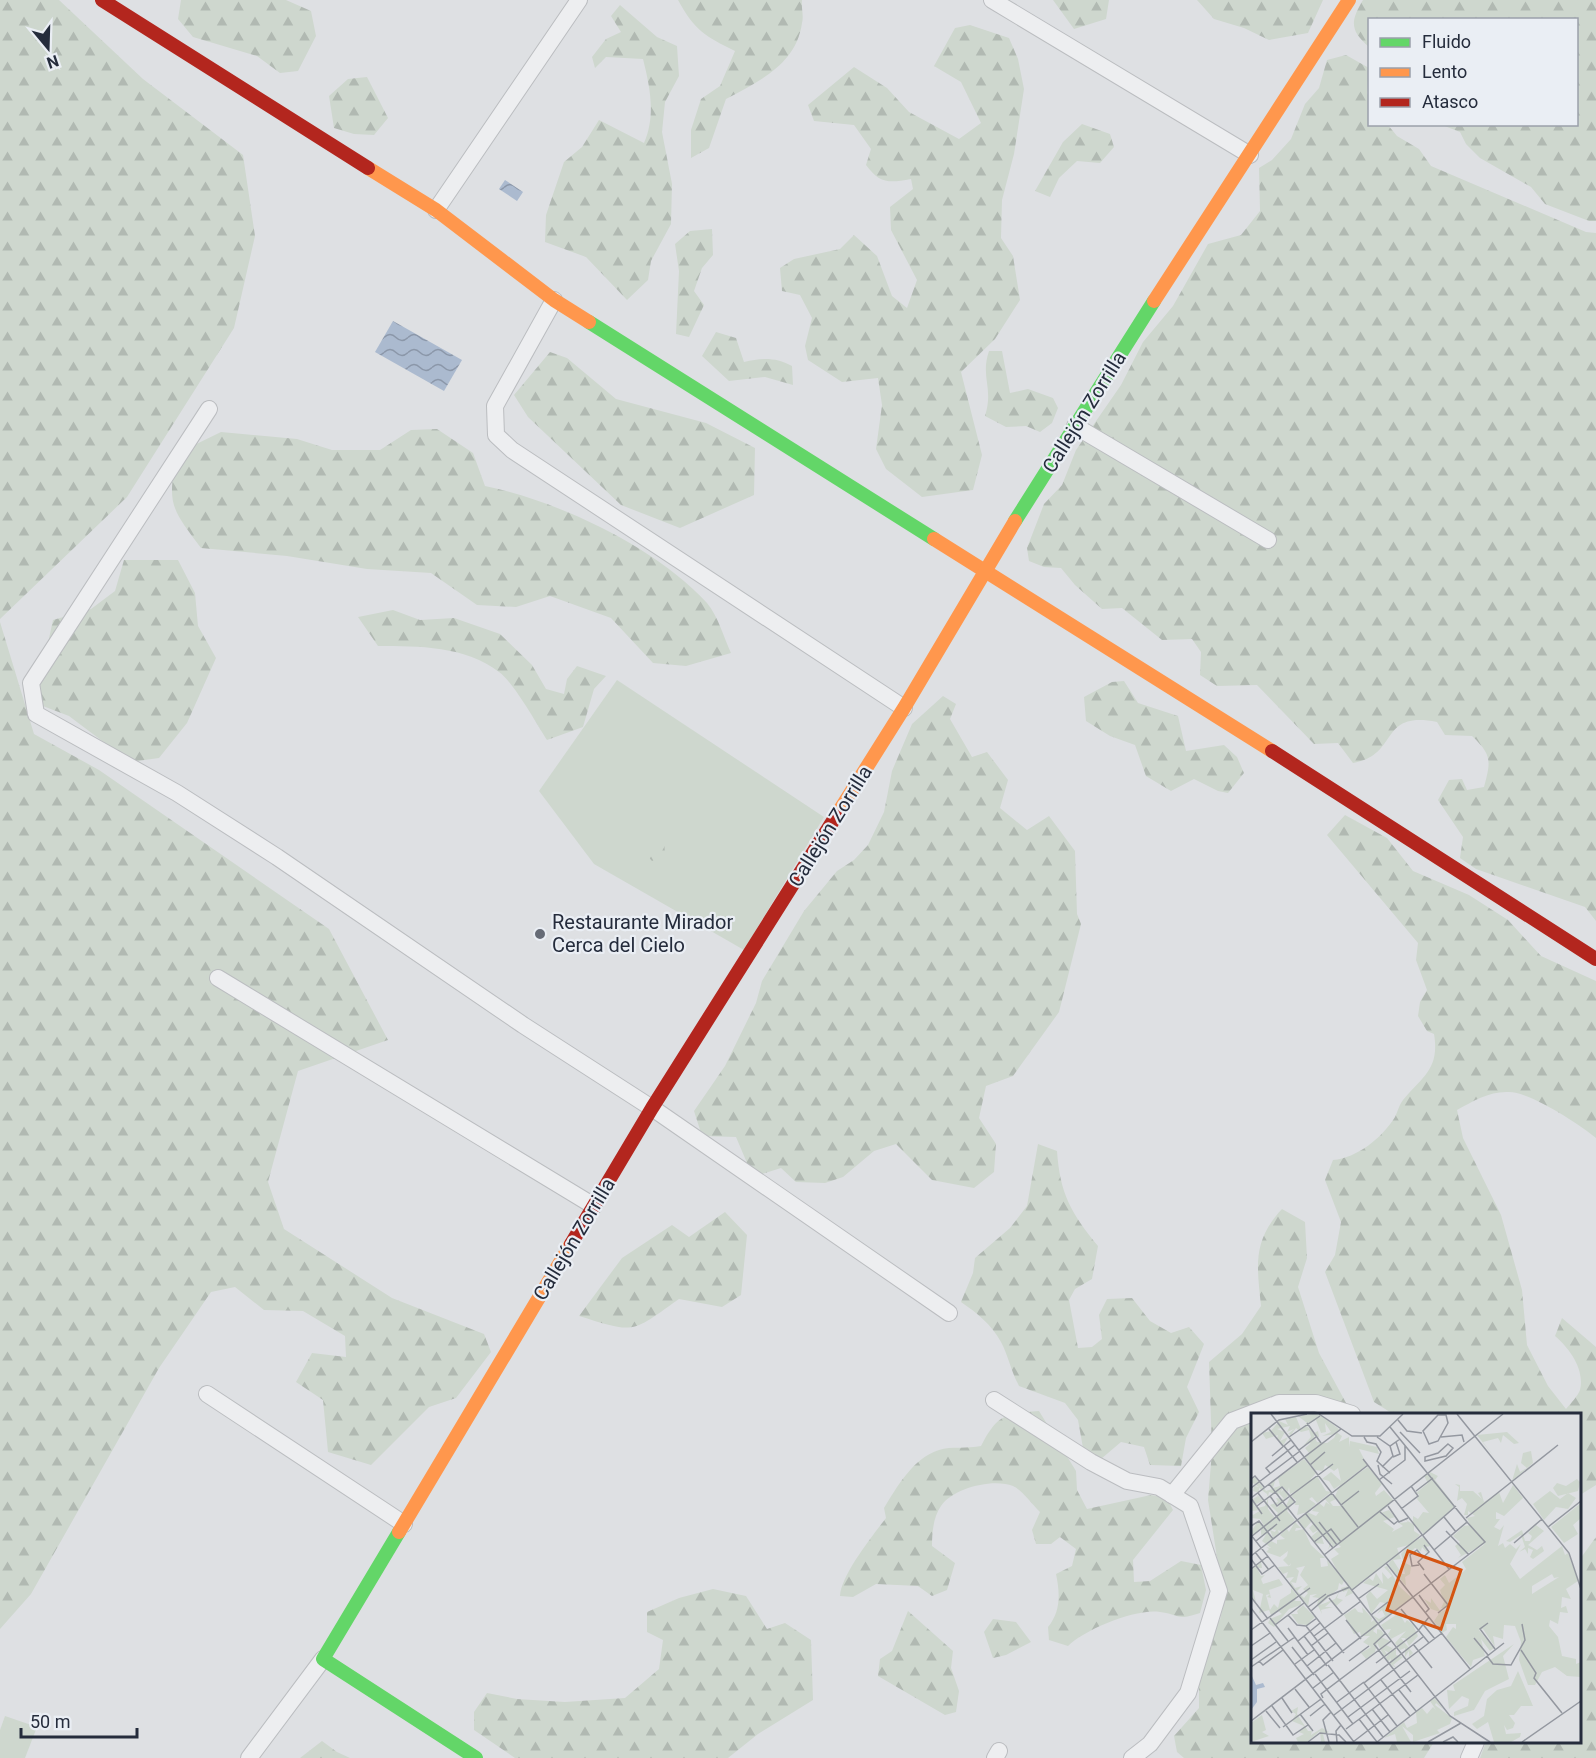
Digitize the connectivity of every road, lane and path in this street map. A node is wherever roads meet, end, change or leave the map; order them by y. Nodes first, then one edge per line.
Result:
1 (102, 0) edge
2 (579, 0) edge
3 (992, 0) edge
4 (1349, 0) edge
5 (1250, 154) junction
6 (436, 210) junction
7 (554, 300) junction
8 (209, 409) dead end
9 (1075, 426) junction
10 (1268, 540) dead end
11 (984, 570) junction
12 (904, 708) junction
13 (1596, 959) edge
14 (219, 978) dead end
15 (652, 1108) junction
16 (594, 1206) junction
17 (949, 1313) dead end
18 (207, 1394) dead end
19 (994, 1400) dead end
20 (1253, 1413) edge
21 (1349, 1413) edge
22 (1251, 1414) edge
23 (1172, 1495) junction
24 (404, 1524) junction
25 (323, 1659) junction
26 (1476, 1743) edge
27 (249, 1758) edge
28 (476, 1758) edge
29 (1132, 1758) edge
30 (1469, 1758) edge

1 - 6 street
2 - 6 street
3 - 5 street
4 - 5 street, Callejón Zorrilla
5 - 9 street, Callejón Zorrilla
6 - 7 street
7 - 11 street
7 - 12 street
8 - 15 street
9 - 10 street
9 - 11 street, Callejón Zorrilla
11 - 12 street, Callejón Zorrilla
11 - 13 street
12 - 15 street, Callejón Zorrilla
14 - 16 street
15 - 16 street, Callejón Zorrilla
15 - 17 street
16 - 24 street, Callejón Zorrilla
18 - 24 street
19 - 23 street
20 - 21 street
22 - 23 street
23 - 29 street
24 - 25 street, Callejón Zorrilla
25 - 27 street
25 - 28 street
26 - 30 street

